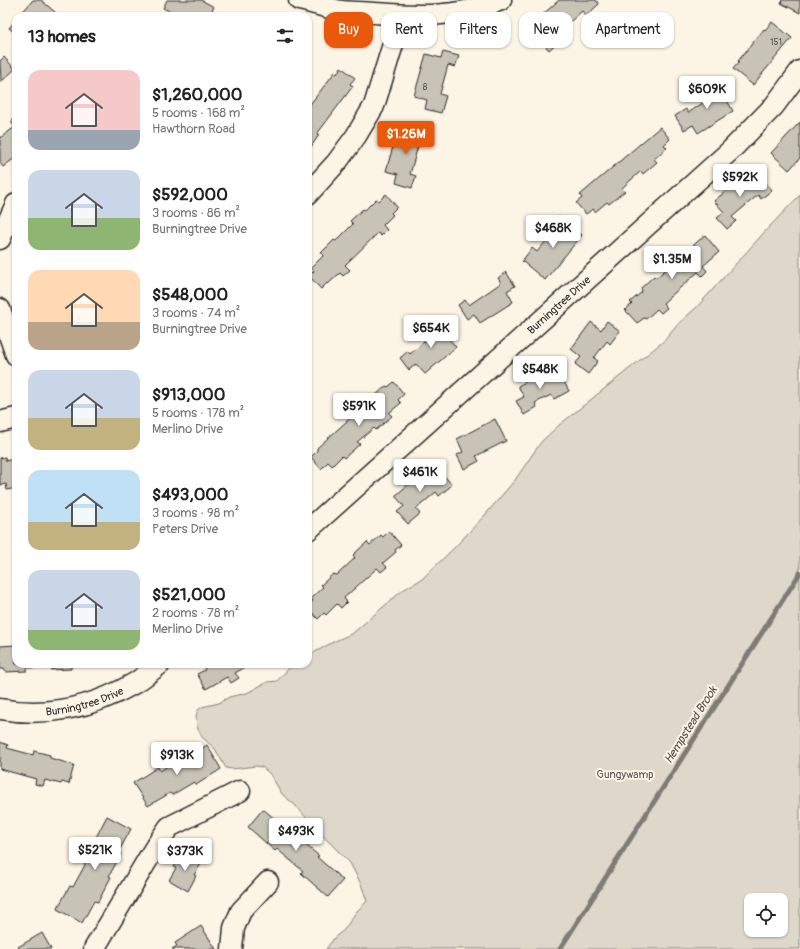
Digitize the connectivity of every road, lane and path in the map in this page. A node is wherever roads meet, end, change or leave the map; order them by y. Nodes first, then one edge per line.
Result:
1 (299, 0) edge
2 (501, 0) edge
3 (343, 5) edge
4 (384, 12) edge
5 (437, 14) edge
6 (392, 48) edge
7 (800, 71) edge
8 (312, 190) edge
9 (12, 213) edge
10 (0, 239) edge
11 (0, 309) edge
12 (12, 344) edge
13 (12, 419) edge
14 (0, 422) edge
15 (312, 526) edge
16 (155, 668) edge
17 (0, 709) edge
18 (240, 791) dead end
19 (268, 882) dead end
20 (94, 949) edge
21 (232, 949) edge

1 - 3 street
2 - 5 street
3 - 4 street
6 - 8 street
7 - 15 street, Burningtree Drive
9 - 10 street
11 - 12 street
13 - 14 street
16 - 17 street, Burningtree Drive
18 - 20 street
19 - 21 street

